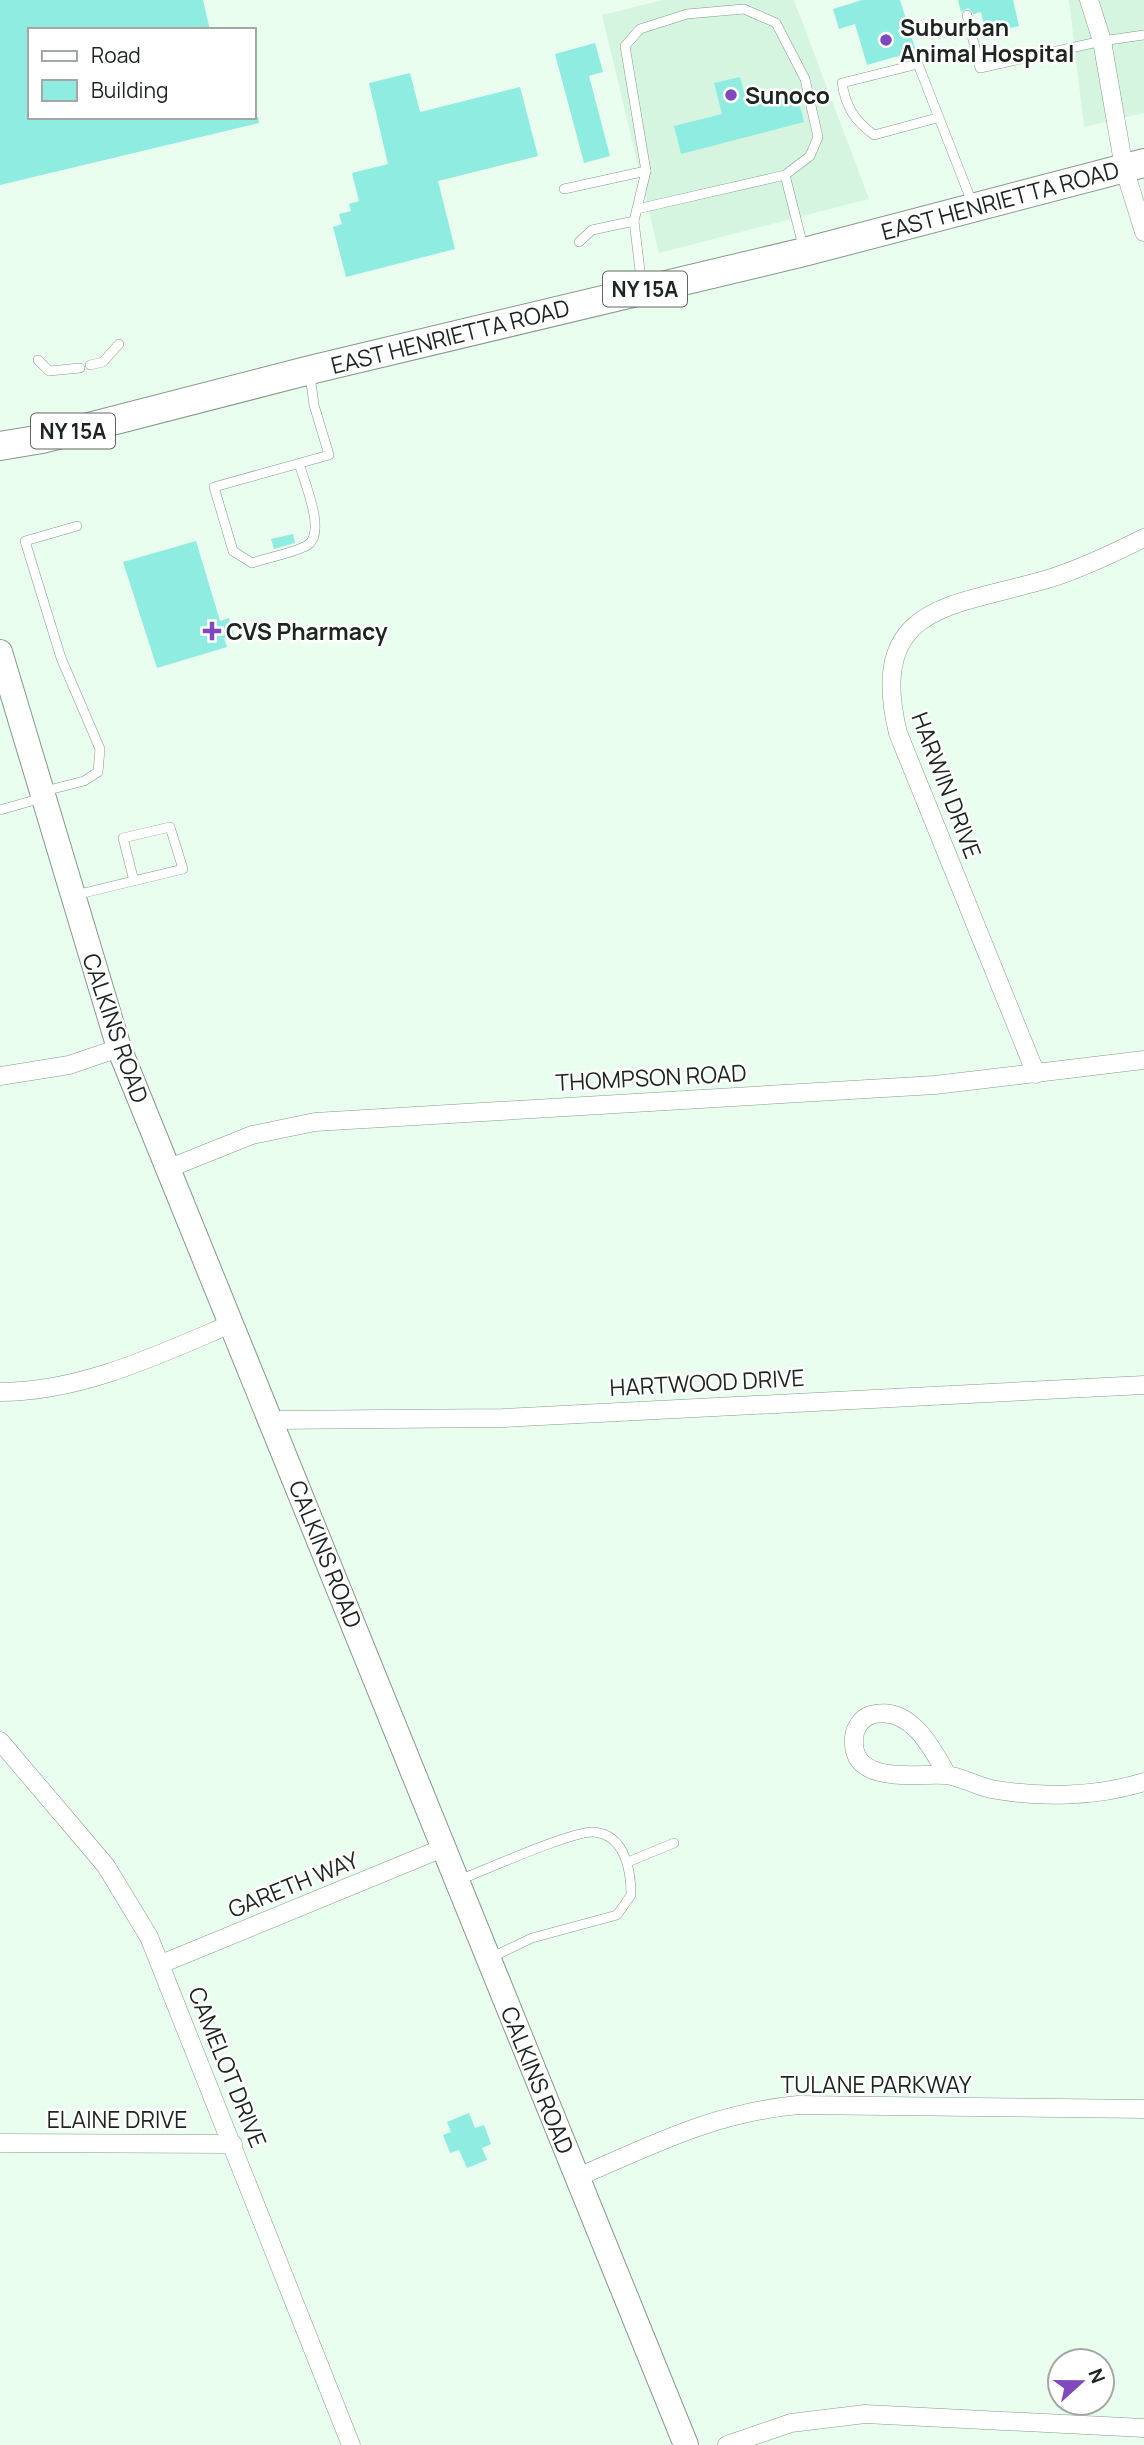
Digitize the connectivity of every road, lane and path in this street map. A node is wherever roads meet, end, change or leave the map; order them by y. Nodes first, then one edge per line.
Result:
1 (1090, 0) edge
2 (967, 15) dead end
3 (1144, 35) edge
4 (1102, 41) junction
5 (937, 118) junction
6 (1134, 165) edge
7 (646, 171) junction
8 (785, 175) junction
9 (564, 189) dead end
10 (973, 207) junction
11 (637, 209) junction
12 (634, 221) junction
13 (1144, 232) edge
14 (579, 242) dead end
15 (804, 251) junction
16 (642, 289) junction
17 (119, 344) dead end
18 (38, 360) dead end
19 (310, 370) junction
20 (0, 446) edge
21 (299, 463) junction
22 (77, 526) dead end
23 (1144, 538) edge
24 (0, 652) edge
25 (43, 795) junction
26 (0, 810) edge
27 (134, 881) junction
28 (73, 895) junction
29 (119, 1048) junction
30 (1144, 1060) edge
31 (1036, 1074) junction
32 (0, 1076) edge
33 (167, 1169) junction
34 (231, 1324) junction
35 (1144, 1385) edge
36 (0, 1392) edge
37 (272, 1420) junction
38 (0, 1741) edge
39 (947, 1775) junction
40 (1144, 1782) edge
41 (674, 1843) dead end
42 (443, 1849) junction
43 (628, 1862) junction
44 (457, 1881) junction
45 (488, 1959) junction
46 (161, 1964) junction
47 (1144, 2109) edge
48 (0, 2143) edge
49 (233, 2144) junction
50 (578, 2177) junction
51 (1144, 2428) edge
52 (351, 2445) edge
53 (686, 2445) edge
54 (727, 2445) edge

1 - 4 street
2 - 4 lane
3 - 4 lane
4 - 6 street
5 - 5 lane
5 - 10 lane
6 - 10 main road, EAST HENRIETTA ROAD / NY 15A
6 - 13 street
7 - 8 lane
7 - 9 lane
7 - 11 lane
8 - 11 lane
8 - 15 lane
10 - 15 main road, EAST HENRIETTA ROAD / NY 15A
11 - 12 lane
12 - 14 lane
12 - 16 lane
15 - 16 main road, EAST HENRIETTA ROAD / NY 15A
16 - 19 main road, EAST HENRIETTA ROAD / NY 15A
17 - 18 lane
19 - 20 main road, EAST HENRIETTA ROAD / NY 15A
19 - 21 lane
21 - 21 lane
22 - 25 lane
23 - 31 street, HARWIN DRIVE
24 - 25 main road, CALKINS ROAD
25 - 26 lane
25 - 28 main road, CALKINS ROAD
27 - 27 lane
27 - 28 lane
28 - 29 main road, CALKINS ROAD
29 - 32 street
29 - 33 main road, CALKINS ROAD
30 - 31 street, THOMPSON ROAD
31 - 33 street, THOMPSON ROAD
33 - 34 main road, CALKINS ROAD
34 - 36 street
34 - 37 main road, CALKINS ROAD
35 - 37 street, HARTWOOD DRIVE
37 - 42 main road, CALKINS ROAD
38 - 46 street, CAMELOT DRIVE
39 - 39 street
39 - 40 street
41 - 43 lane
42 - 44 main road, CALKINS ROAD
42 - 46 street, GARETH WAY
43 - 44 lane
43 - 45 lane
44 - 45 main road, CALKINS ROAD
45 - 50 main road, CALKINS ROAD
46 - 49 street, CAMELOT DRIVE
47 - 50 street, TULANE PARKWAY
48 - 49 street, ELAINE DRIVE
49 - 52 street, CAMELOT DRIVE
50 - 53 main road, CALKINS ROAD
51 - 54 street

